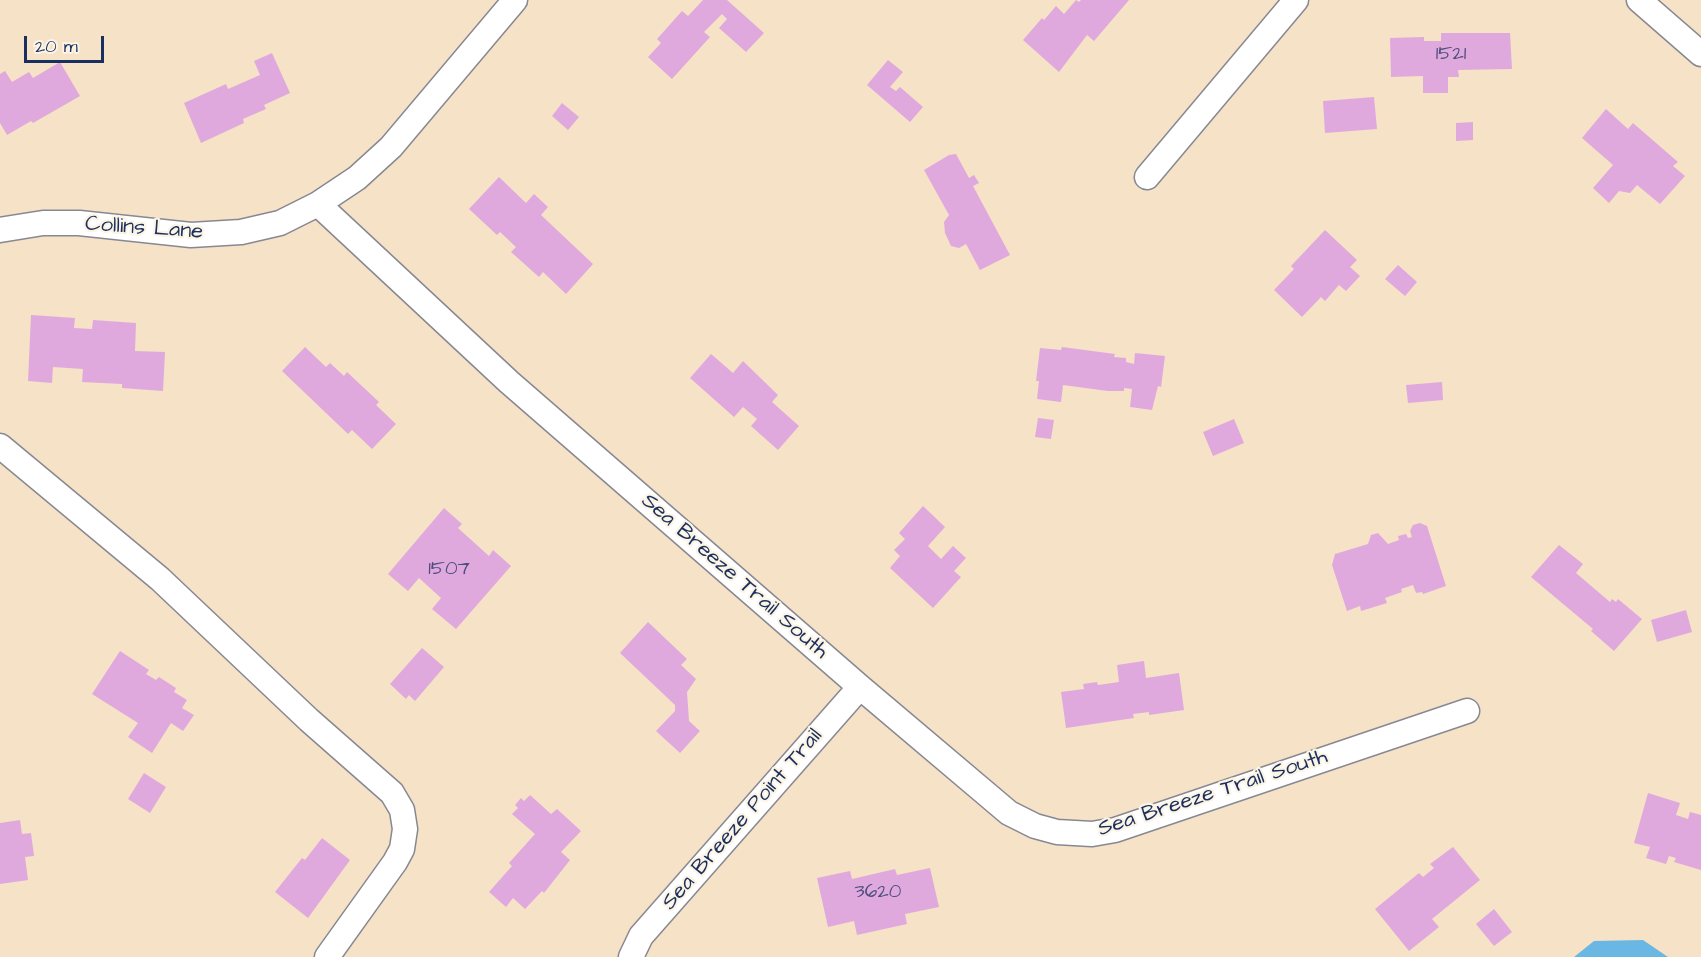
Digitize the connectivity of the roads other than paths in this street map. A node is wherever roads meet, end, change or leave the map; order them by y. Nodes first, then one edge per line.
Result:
1 (515, 0) edge
2 (1296, 0) edge
3 (1639, 0) edge
4 (1701, 54) edge
5 (1147, 177) dead end
6 (318, 204) junction
7 (0, 230) edge
8 (0, 446) edge
9 (860, 687) junction
10 (1467, 711) dead end
11 (327, 957) edge
12 (631, 957) edge

1 - 6 street
2 - 5 street
3 - 4 street
6 - 7 street, Collins Lane
6 - 9 street, Sea Breeze Trail South
8 - 11 street
9 - 10 street, Sea Breeze Trail South
9 - 12 street, Sea Breeze Point Trail

